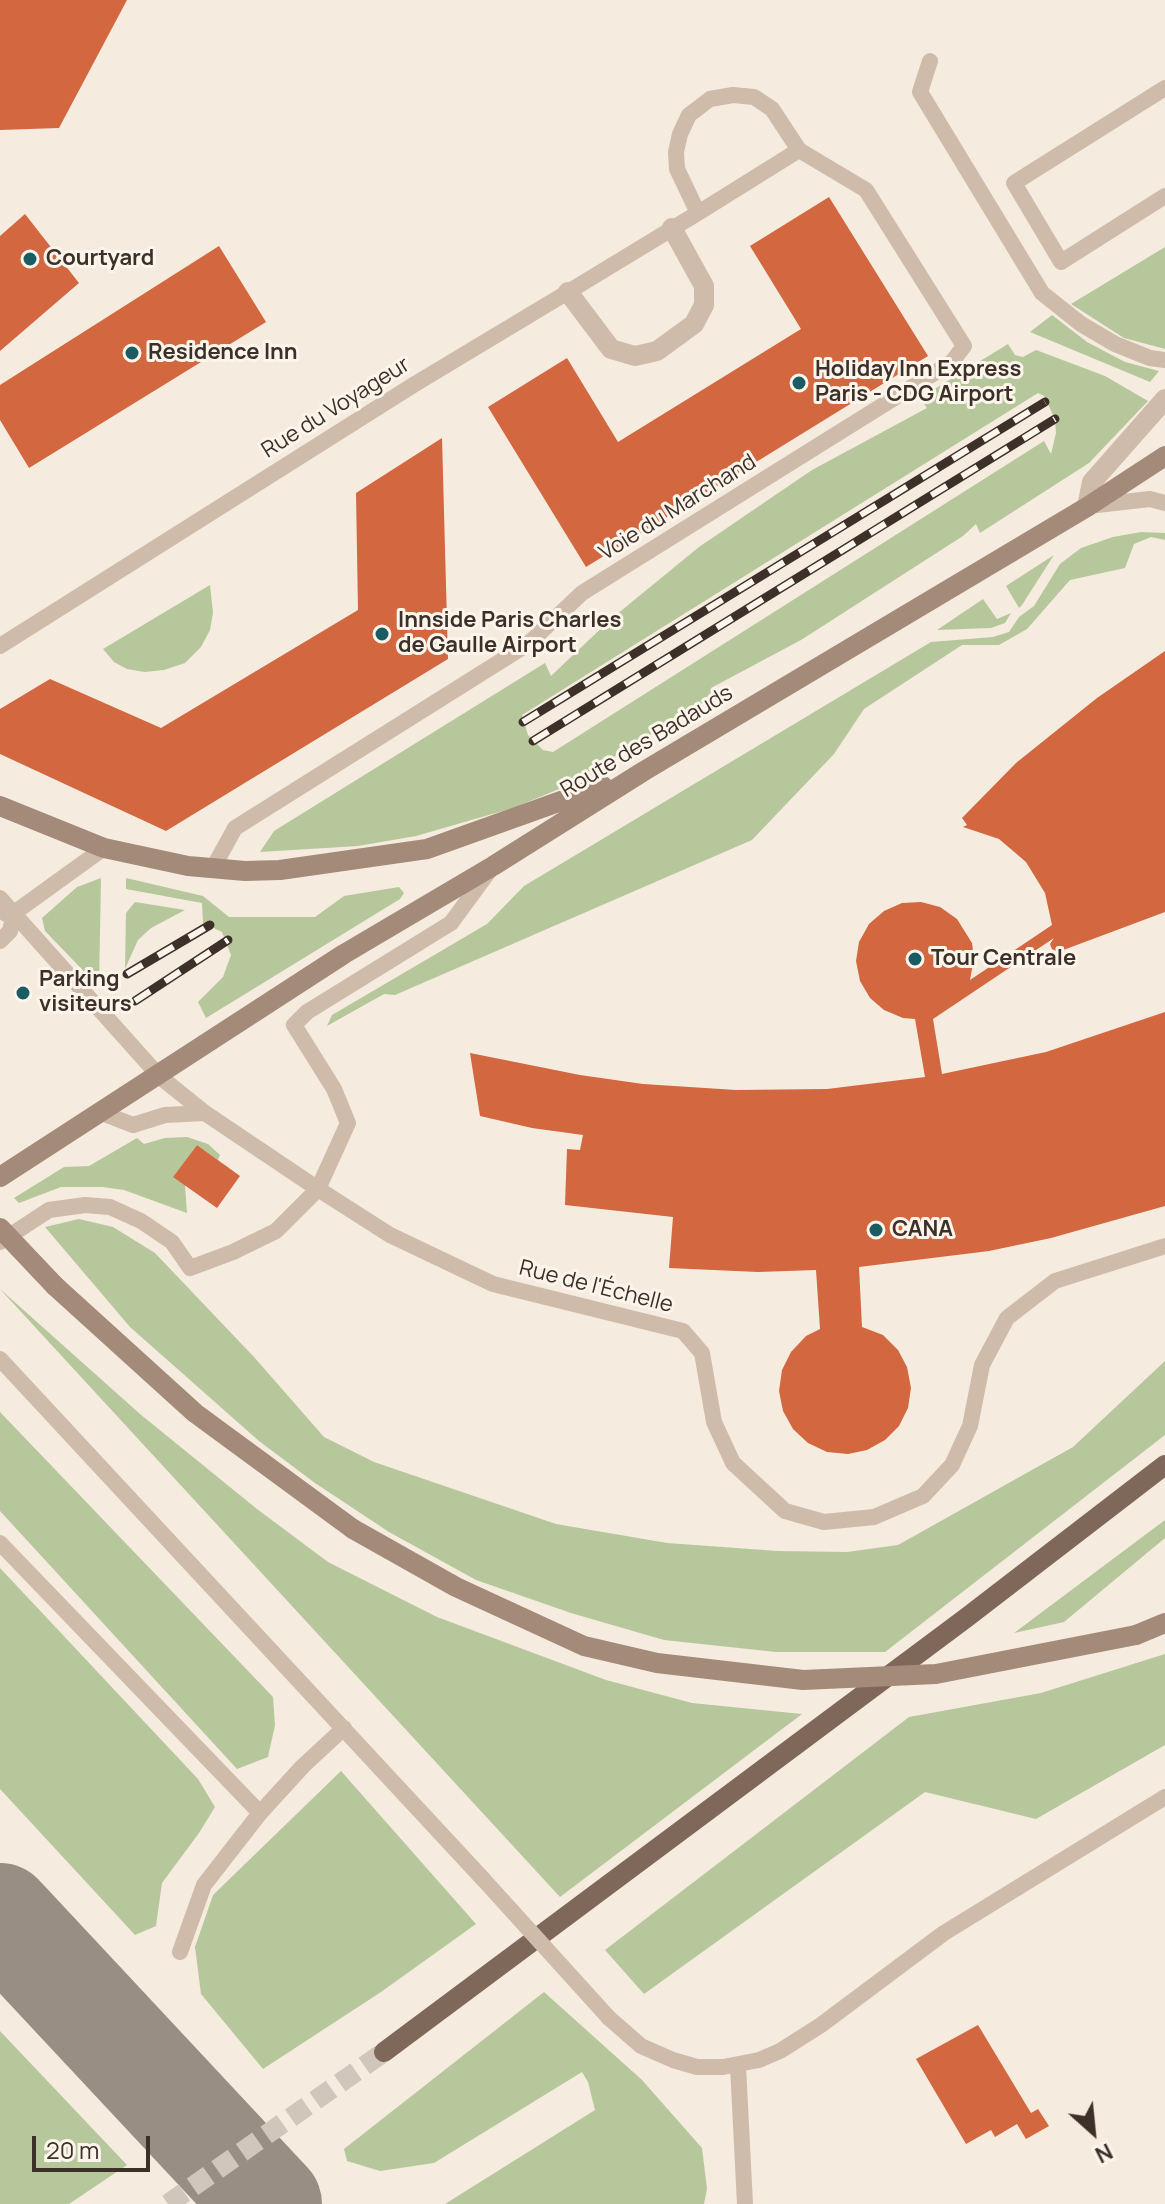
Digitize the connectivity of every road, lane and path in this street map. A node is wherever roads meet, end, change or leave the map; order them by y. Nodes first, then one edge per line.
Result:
1 (930, 61) dead end
2 (1165, 88) edge
3 (799, 150) junction
4 (1165, 196) edge
5 (698, 213) junction
6 (672, 228) junction
7 (568, 292) junction
8 (1165, 360) edge
9 (1165, 399) edge
10 (1165, 456) edge
11 (1165, 503) edge
12 (1087, 507) junction
13 (0, 646) edge
14 (644, 771) junction
15 (0, 806) edge
16 (104, 848) junction
17 (493, 866) junction
18 (213, 868) junction
19 (0, 898) edge
20 (7, 914) edge
21 (0, 941) edge
22 (159, 1076) junction
23 (102, 1113) junction
24 (205, 1113) junction
25 (0, 1177) edge
26 (318, 1189) junction
27 (0, 1228) edge
28 (0, 1242) edge
29 (1165, 1246) edge
30 (0, 1359) edge
31 (1165, 1465) edge
32 (0, 1543) edge
33 (1165, 1623) edge
34 (344, 1728) junction
35 (1165, 1797) edge
36 (260, 1813) junction
37 (180, 1952) dead end
38 (384, 2052) tunnel mouth
39 (738, 2066) junction
40 (745, 2204) edge

1 - 8 lane
2 - 4 lane
3 - 5 lane, Rue du Voyageur
3 - 5 lane
3 - 18 lane, Voie du Marchand
5 - 6 lane, Rue du Voyageur
6 - 7 lane, Rue du Voyageur
6 - 7 street
7 - 13 lane, Rue du Voyageur
9 - 12 street
10 - 12 main road, Route des Badauds
11 - 12 lane
12 - 14 main road, Route des Badauds
14 - 17 main road, Route des Badauds
14 - 18 main road
15 - 16 main road
16 - 18 main road
16 - 20 lane
17 - 22 main road, Route des Badauds
17 - 26 lane
19 - 20 lane, Rue de l'Échelle
20 - 21 lane
20 - 22 lane, Rue de l'Échelle
22 - 23 main road, Route des Badauds
22 - 24 lane, Rue de l'Échelle
23 - 24 lane
23 - 25 main road, Route des Badauds
24 - 26 lane, Rue de l'Échelle
26 - 28 lane
26 - 29 lane, Rue de l'Échelle
27 - 33 main road, bridge
30 - 34 lane
31 - 38 main road
32 - 36 lane
34 - 36 lane
34 - 39 lane, bridge
35 - 39 lane
36 - 37 lane
39 - 40 lane

